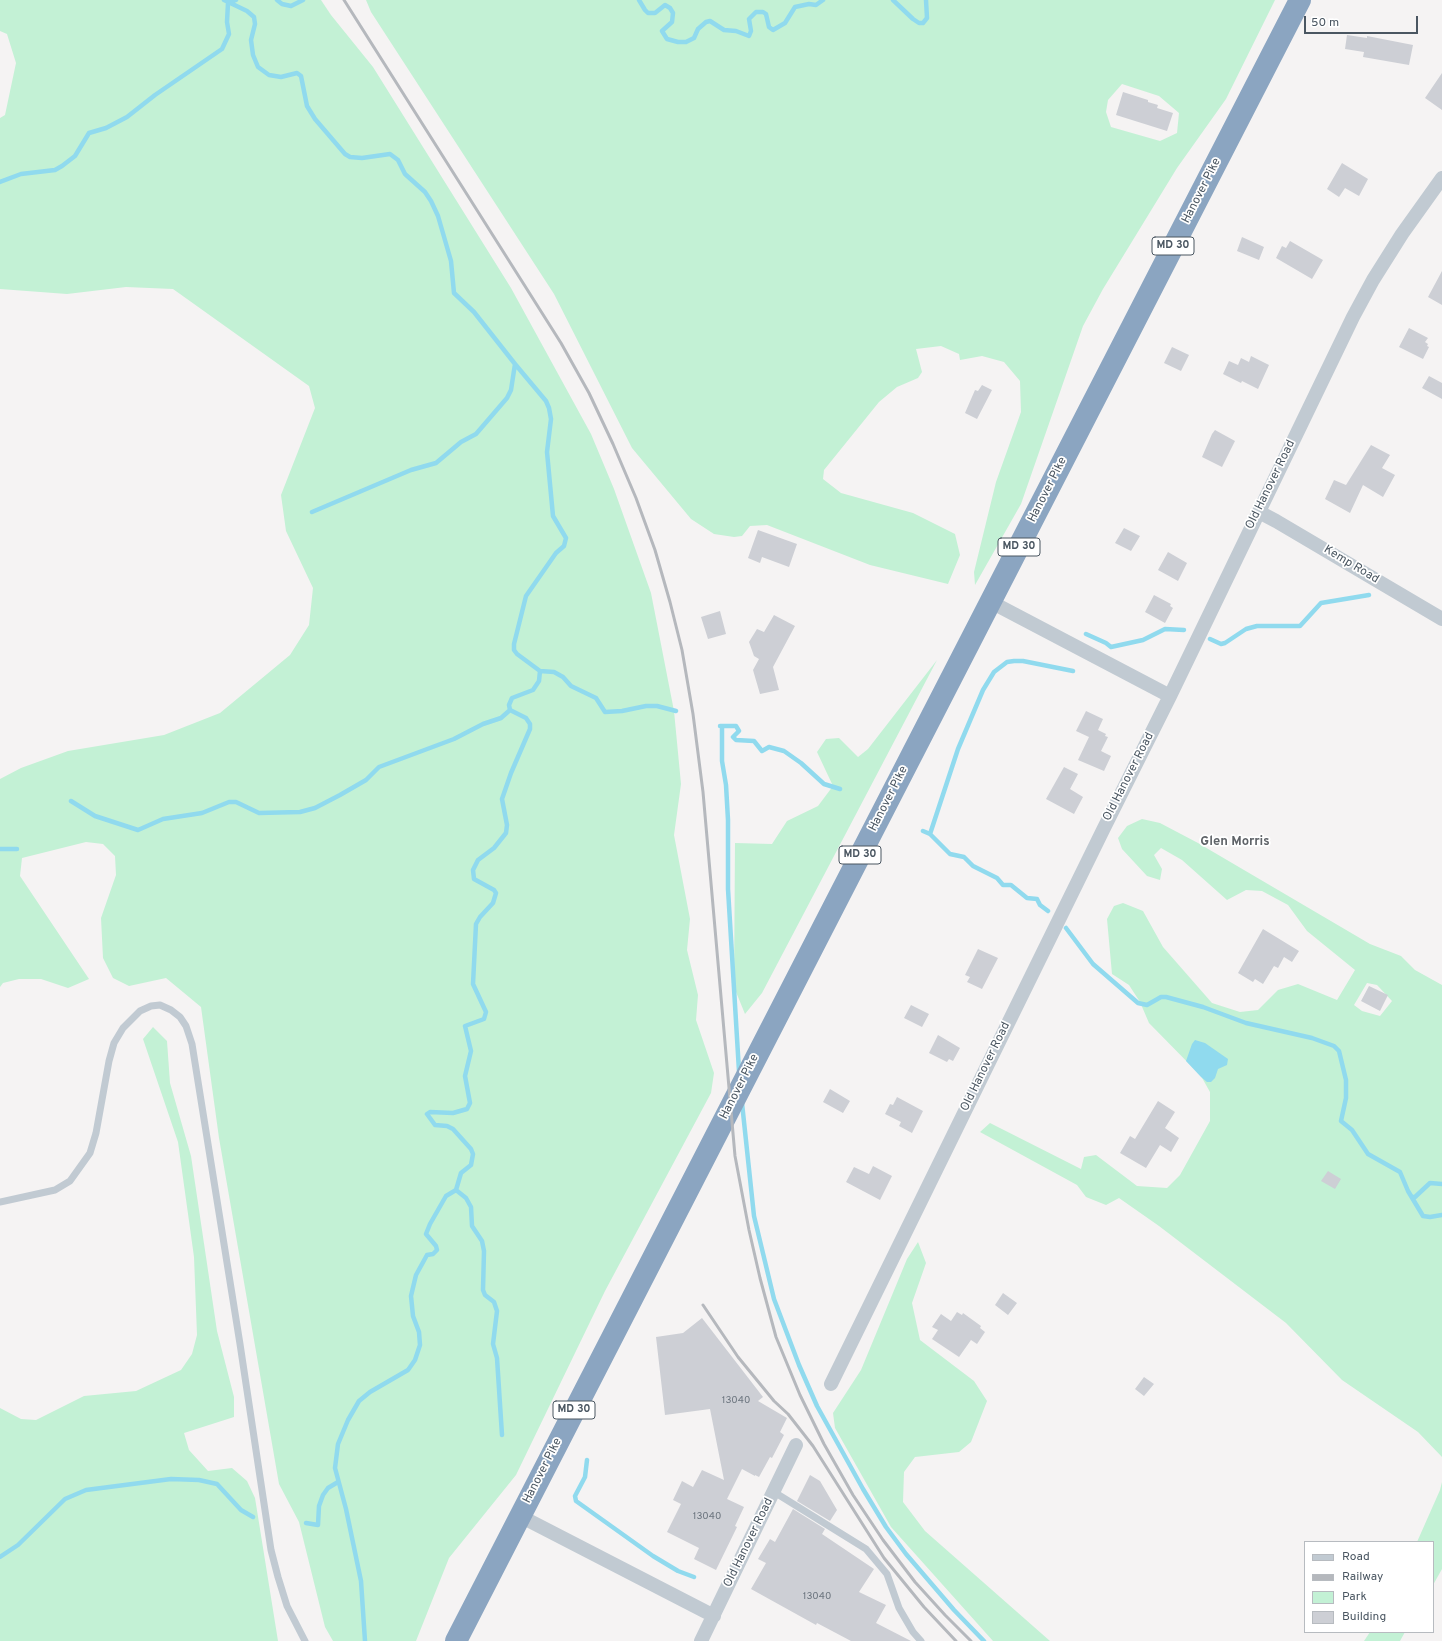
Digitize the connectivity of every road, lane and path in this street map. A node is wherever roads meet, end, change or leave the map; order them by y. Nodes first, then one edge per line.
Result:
1 (1300, 0) edge
2 (1442, 178) edge
3 (1259, 512) junction
4 (990, 602) junction
5 (1442, 619) edge
6 (1170, 696) junction
7 (0, 1202) edge
8 (831, 1384) dead end
9 (796, 1446) dead end
10 (774, 1492) junction
11 (520, 1516) junction
12 (714, 1616) junction
13 (305, 1641) edge
14 (456, 1641) edge
15 (701, 1641) edge
16 (921, 1641) edge

1 - 4 highway, Hanover Pike / MD 30
2 - 3 street, Old Hanover Road
3 - 5 street, Kemp Road
3 - 6 street, Old Hanover Road
4 - 6 street
4 - 11 highway, Hanover Pike / MD 30
6 - 8 street, Old Hanover Road
7 - 13 lane
9 - 10 street, Old Hanover Road
10 - 12 street, Old Hanover Road
10 - 16 lane
11 - 12 street
11 - 14 highway, Hanover Pike / MD 30
12 - 15 street, Old Hanover Road

